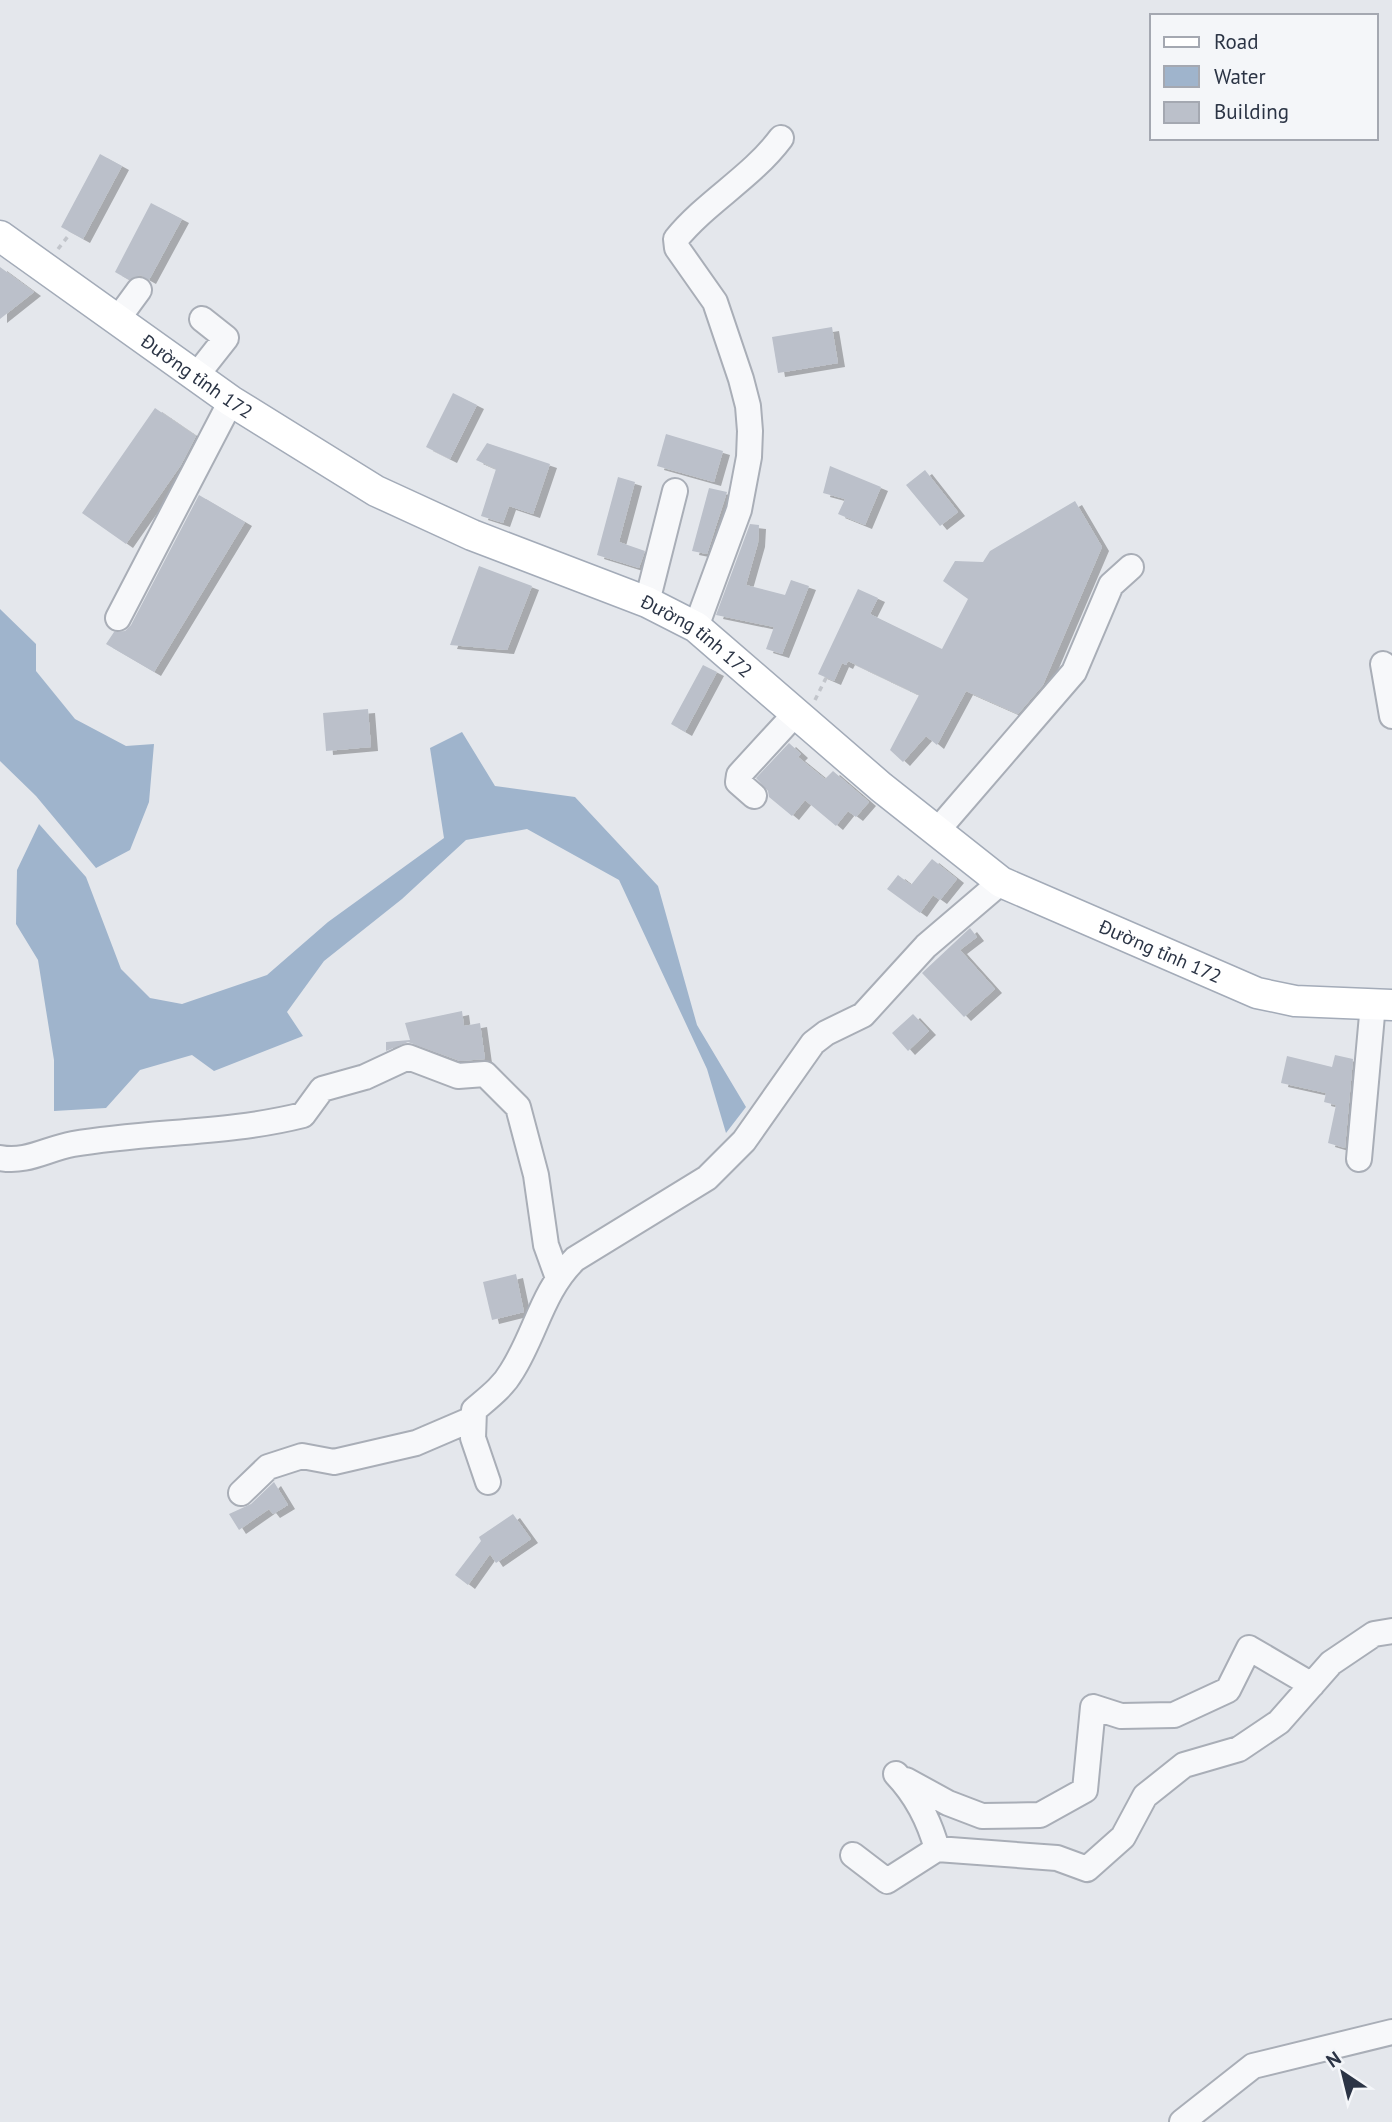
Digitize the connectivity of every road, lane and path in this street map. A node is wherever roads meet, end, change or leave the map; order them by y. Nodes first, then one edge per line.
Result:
1 (781, 138) dead end
2 (0, 236) edge
3 (139, 290) dead end
4 (202, 318) dead end
5 (117, 320) junction
6 (197, 376) junction
7 (231, 401) junction
8 (674, 491) dead end
9 (1131, 567) dead end
10 (647, 602) junction
11 (118, 618) dead end
12 (696, 627) junction
13 (1383, 664) dead end
14 (796, 713) junction
15 (1392, 716) edge
16 (754, 796) dead end
17 (936, 832) junction
18 (1001, 882) junction
19 (1382, 1005) edge
20 (0, 1158) edge
21 (1359, 1159) dead end
22 (558, 1278) junction
23 (472, 1419) junction
24 (488, 1482) dead end
25 (241, 1493) dead end
26 (1392, 1631) edge
27 (1312, 1685) junction
28 (937, 1849) junction
29 (853, 1855) dead end
30 (1392, 2032) edge
31 (1182, 2122) edge

1 - 12 street
2 - 5 main road, Đường tỉnh 172
3 - 5 street
4 - 6 street
5 - 6 main road, Đường tỉnh 172
6 - 7 main road, Đường tỉnh 172
7 - 10 main road, Đường tỉnh 172
7 - 11 street
8 - 10 street
9 - 17 street
10 - 12 main road, Đường tỉnh 172
12 - 14 main road, Đường tỉnh 172
13 - 15 street
14 - 16 street
14 - 17 main road, Đường tỉnh 172
17 - 18 main road, Đường tỉnh 172
18 - 19 main road, Đường tỉnh 172
18 - 22 street
19 - 21 street
20 - 22 street
22 - 23 street
23 - 24 street
23 - 25 street
26 - 27 street
27 - 28 street
27 - 28 street
28 - 29 street
30 - 31 street

